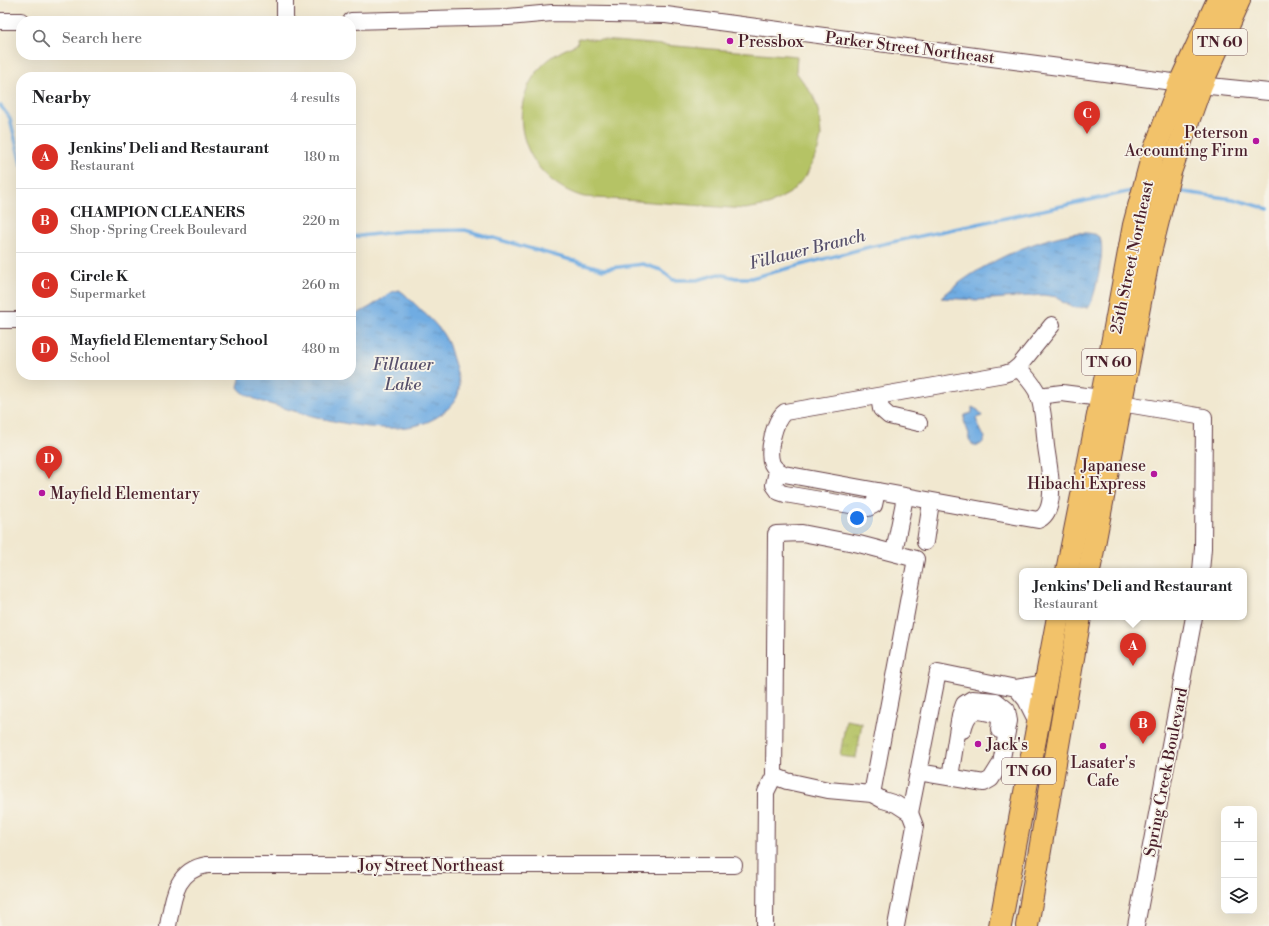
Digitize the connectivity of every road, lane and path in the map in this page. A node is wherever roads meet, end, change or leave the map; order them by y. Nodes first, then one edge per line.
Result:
1 (285, 0) edge
2 (1218, 0) edge
3 (1239, 0) edge
4 (552, 7) edge
5 (285, 16) edge
6 (0, 21) edge
7 (16, 21) edge
8 (356, 21) edge
9 (1191, 84) junction
10 (1269, 92) edge
11 (0, 320) edge
12 (16, 320) edge
13 (1052, 325) dead end
14 (1018, 367) junction
15 (1038, 396) junction
16 (879, 397) junction
17 (1111, 401) junction
18 (919, 423) dead end
19 (905, 497) junction
20 (931, 502) junction
21 (925, 542) dead end
22 (894, 552) junction
23 (1068, 568) edge
24 (1089, 568) edge
25 (1201, 568) edge
26 (1057, 620) edge
27 (1079, 620) edge
28 (1193, 620) edge
29 (1046, 683) junction
30 (1016, 688) junction
31 (1038, 724) junction
32 (951, 770) junction
33 (918, 772) junction
34 (774, 776) junction
35 (872, 794) junction
36 (910, 813) junction
37 (734, 865) dead end
38 (168, 926) edge
39 (765, 926) edge
40 (896, 926) edge
41 (1000, 926) edge
42 (1027, 926) edge
43 (1136, 926) edge

1 - 5 street
2 - 9 highway, 25th Street Northeast / TN 60
3 - 9 highway, 25th Street Northeast / TN 60
4 - 8 street, Parker Street Northeast
4 - 9 street, Parker Street Northeast
6 - 7 street
9 - 10 street, Parker Street Northeast
9 - 17 highway, 25th Street Northeast / TN 60
11 - 12 street
13 - 14 street
14 - 15 street
14 - 16 street
15 - 17 street
15 - 20 street
16 - 18 street
16 - 19 street
17 - 23 highway, 25th Street Northeast / TN 60
17 - 24 highway, 25th Street Northeast / TN 60
17 - 25 street
19 - 20 street
19 - 22 street
20 - 21 street
22 - 34 street
22 - 35 street
26 - 29 highway, TN 60
27 - 42 highway, TN 60
28 - 43 street, Spring Creek Boulevard
29 - 30 street
29 - 31 highway, TN 60
30 - 31 street
30 - 33 street
31 - 41 highway, TN 60
32 - 32 street
32 - 33 street
33 - 36 street
34 - 35 street
34 - 39 street
35 - 36 street
36 - 40 street
37 - 38 street, Joy Street Northeast

